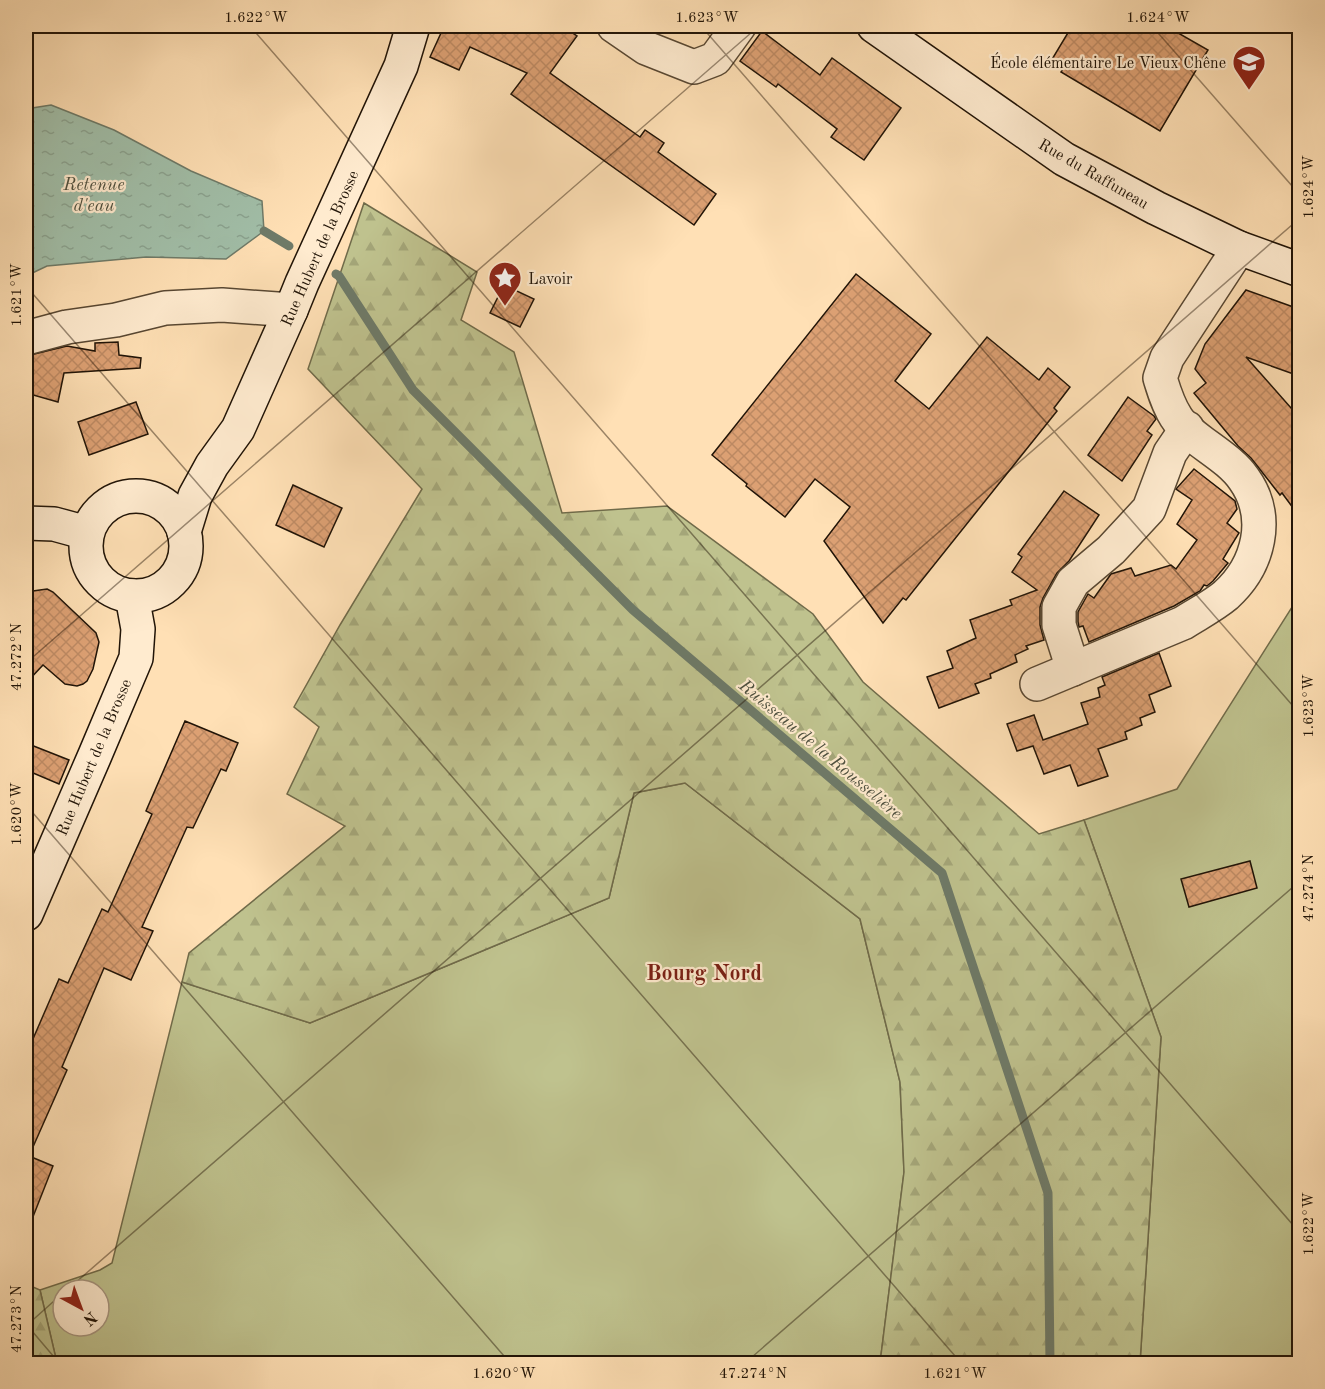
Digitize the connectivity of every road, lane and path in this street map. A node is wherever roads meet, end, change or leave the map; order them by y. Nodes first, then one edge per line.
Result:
1 (413, 26) edge
2 (614, 26) edge
3 (739, 26) edge
4 (874, 26) edge
5 (1239, 248) junction
6 (1299, 270) edge
7 (296, 297) junction
8 (26, 338) edge
9 (1187, 428) junction
10 (212, 465) junction
11 (152, 498) junction
12 (26, 523) edge
13 (184, 532) junction
14 (87, 533) junction
15 (132, 596) junction
16 (1073, 669) junction
17 (1037, 684) dead end
18 (26, 914) edge

1 - 7 street, Rue Hubert de la Brosse
2 - 3 street
4 - 5 street, Rue du Raffuneau
5 - 6 street, Rue du Raffuneau
5 - 9 street
7 - 8 street
7 - 10 street, Rue Hubert de la Brosse
9 - 16 street
9 - 16 street
10 - 11 street, Rue Hubert de la Brosse
10 - 13 street, Rue Hubert de la Brosse
11 - 13 street
11 - 14 street
12 - 14 street
13 - 15 street
14 - 15 street
15 - 18 street, Rue Hubert de la Brosse
16 - 17 street

